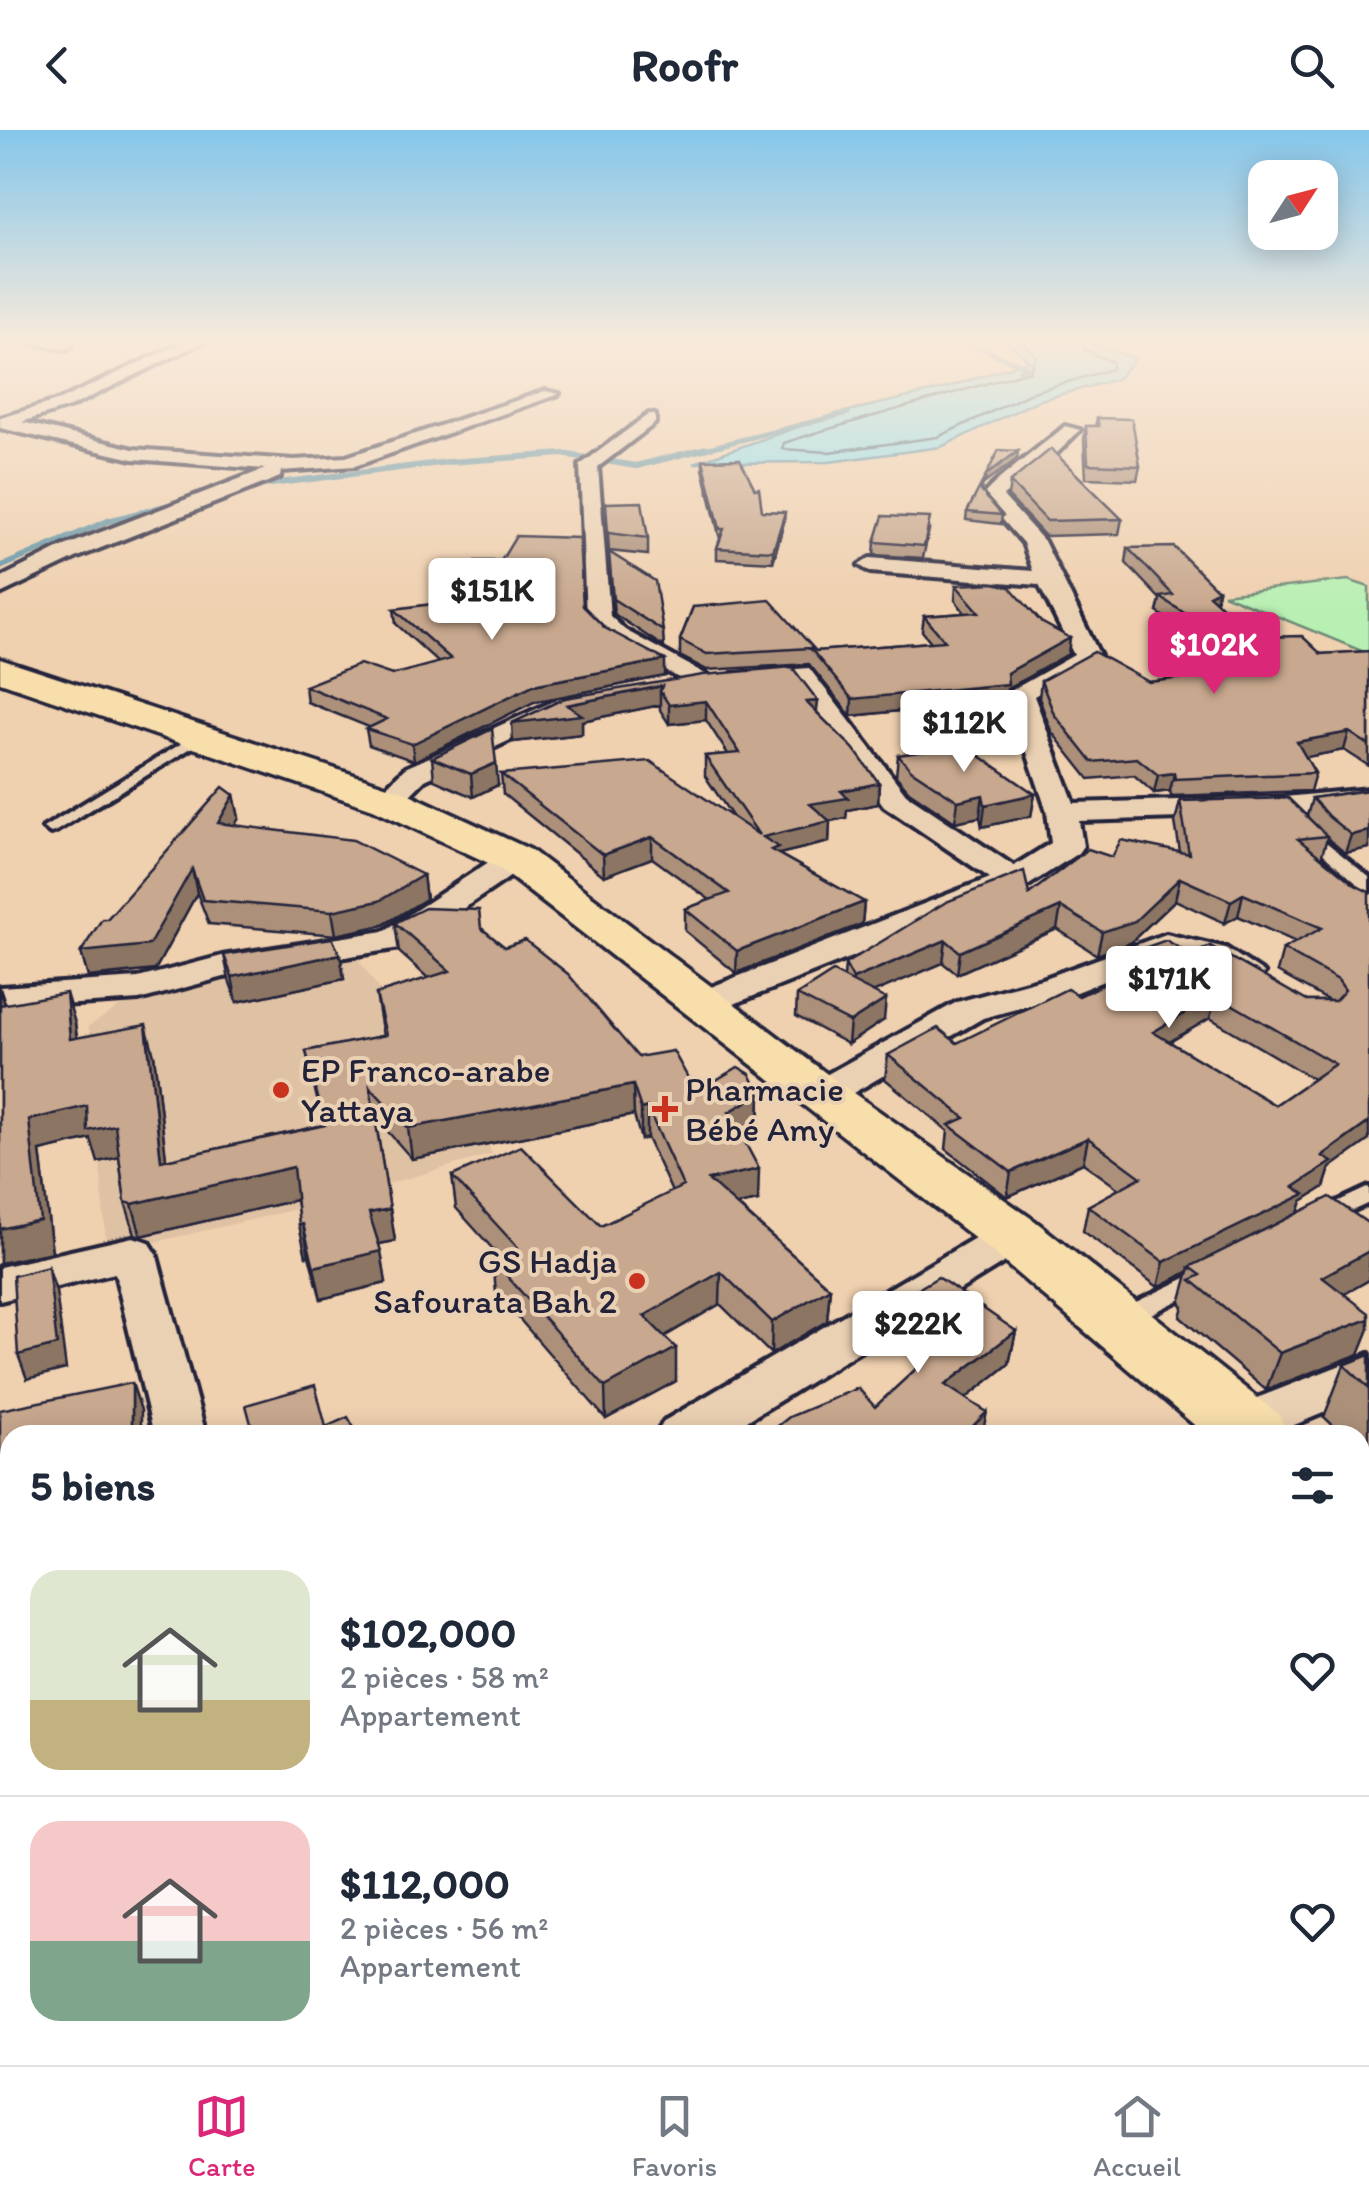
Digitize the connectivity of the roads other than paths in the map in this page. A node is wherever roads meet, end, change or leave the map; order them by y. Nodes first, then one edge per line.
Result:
1 (28, 429) edge
2 (446, 429) edge
3 (635, 429) edge
4 (1072, 430) dead end
5 (294, 466) junction
6 (870, 565) dead end
7 (1047, 580) junction
8 (0, 588) edge
9 (0, 670) edge
10 (702, 682) junction
11 (666, 688) edge
12 (594, 700) edge
13 (202, 737) junction
14 (1369, 798) edge
15 (388, 800) junction
16 (1284, 806) junction
17 (1062, 812) junction
18 (51, 828) dead end
19 (515, 859) junction
20 (1014, 880) junction
21 (1369, 886) edge
22 (1281, 994) edge
23 (0, 998) edge
24 (701, 1004) junction
25 (820, 1095) junction
26 (1369, 1194) edge
27 (1302, 1228) edge
28 (1013, 1236) junction
29 (1234, 1262) edge
30 (0, 1284) edge
31 (1117, 1321) junction
32 (1369, 1373) edge
33 (177, 1425) edge
34 (699, 1425) edge
35 (1242, 1425) edge
36 (1259, 1425) edge

1 - 5 street
2 - 5 street
3 - 10 street
4 - 7 street
5 - 8 street
6 - 7 street
7 - 17 street
9 - 13 main road
10 - 11 street
10 - 20 street
12 - 15 street
13 - 15 main road
13 - 18 lane
14 - 16 street
15 - 19 main road
16 - 17 street
16 - 21 lane
17 - 20 street
19 - 23 street
19 - 24 main road
20 - 24 street
22 - 25 street
24 - 25 main road
25 - 28 main road
26 - 27 lane
28 - 31 main road
28 - 34 street
29 - 31 lane
30 - 33 street
31 - 35 main road
32 - 36 street

